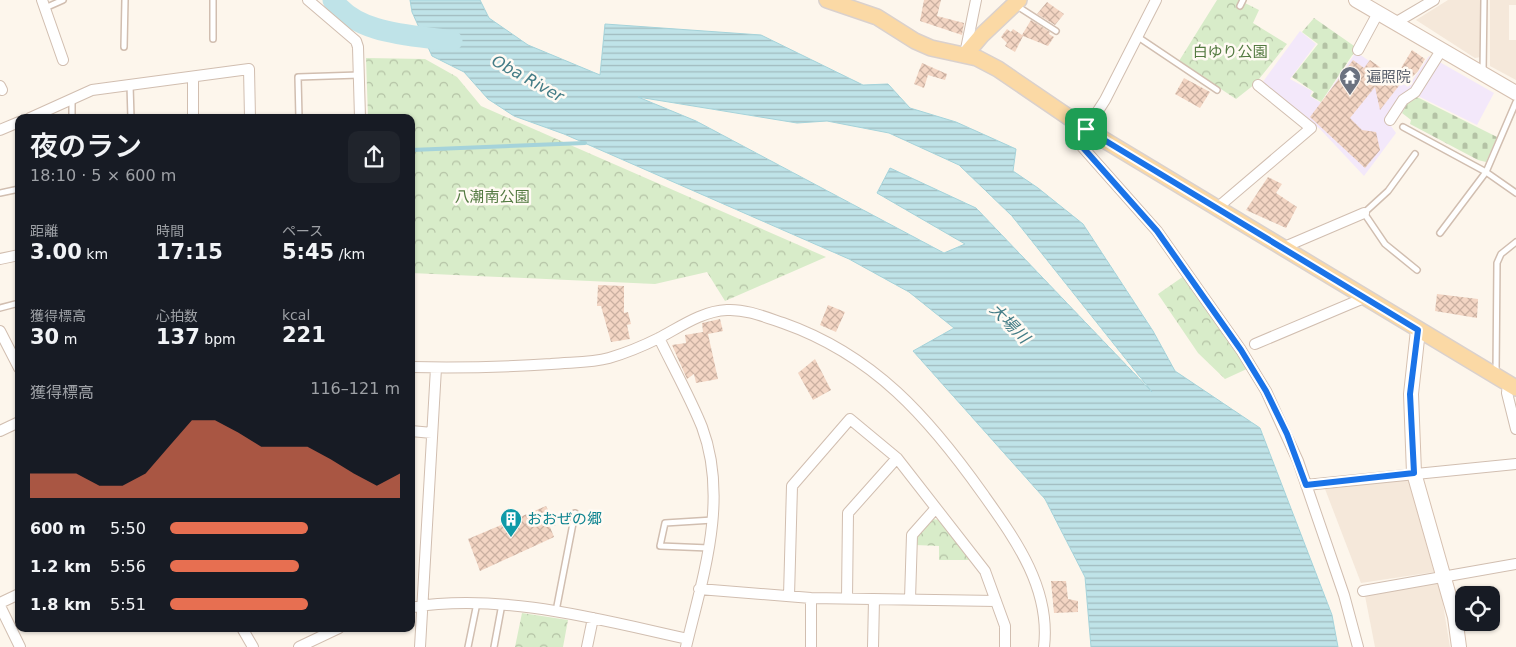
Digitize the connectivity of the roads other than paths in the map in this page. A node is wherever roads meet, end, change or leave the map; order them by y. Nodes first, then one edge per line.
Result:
1 (62, 0) edge
2 (125, 0) edge
3 (213, 0) edge
4 (308, 0) edge
5 (827, 0) edge
6 (976, 0) edge
7 (1156, 0) edge
8 (1243, 0) edge
9 (1356, 0) edge
10 (1434, 0) edge
11 (1484, 0) edge
12 (1017, 2) edge
13 (43, 4) edge
14 (864, 5) edge
15 (1240, 6) dead end
16 (1378, 13) junction
17 (1395, 23) junction
18 (1056, 31) dead end
19 (1137, 36) junction
20 (213, 39) dead end
21 (124, 47) dead end
22 (1442, 49) junction
23 (1358, 50) dead end
24 (965, 54) junction
25 (64, 60) dead end
26 (1483, 73) junction
27 (359, 75) junction
28 (192, 77) junction
29 (130, 85) junction
30 (1258, 85) dead end
31 (1216, 90) dead end
32 (1516, 93) edge
33 (72, 98) junction
34 (1516, 102) edge
35 (38, 114) edge
36 (72, 114) edge
37 (131, 114) edge
38 (193, 114) edge
39 (250, 114) edge
40 (299, 114) edge
41 (360, 114) edge
42 (1390, 120) dead end
43 (15, 124) edge
44 (1403, 127) dead end
45 (1086, 129) junction
46 (0, 130) edge
47 (1415, 154) dead end
48 (1486, 172) junction
49 (15, 190) edge
50 (0, 193) edge
51 (1516, 193) edge
52 (1217, 208) junction
53 (1364, 213) junction
54 (1440, 233) dead end
55 (1516, 242) edge
56 (1282, 248) junction
57 (15, 256) edge
58 (0, 259) edge
59 (1417, 270) dead end
60 (1364, 298) junction
61 (15, 304) edge
62 (0, 308) edge
63 (1418, 330) junction
64 (0, 331) edge
65 (659, 338) junction
66 (1255, 344) dead end
67 (15, 360) edge
68 (415, 367) edge
69 (436, 368) junction
70 (1507, 382) edge
71 (15, 424) edge
72 (1516, 429) edge
73 (0, 431) edge
74 (415, 431) edge
75 (432, 433) junction
76 (897, 458) junction
77 (1516, 464) edge
78 (1414, 473) junction
79 (1306, 485) junction
80 (936, 508) junction
81 (575, 513) dead end
82 (714, 520) junction
83 (709, 548) junction
84 (1516, 564) edge
85 (1443, 577) junction
86 (699, 589) junction
87 (1363, 591) dead end
88 (15, 596) edge
89 (789, 596) junction
90 (811, 598) junction
91 (847, 598) junction
92 (874, 599) junction
93 (910, 599) junction
94 (996, 601) junction
95 (478, 603) junction
96 (0, 604) edge
97 (502, 604) junction
98 (423, 606) junction
99 (415, 607) edge
100 (556, 612) junction
101 (593, 618) junction
102 (244, 632) edge
103 (331, 632) edge
104 (687, 643) edge
105 (20, 647) edge
106 (253, 647) edge
107 (299, 647) edge
108 (420, 647) edge
109 (468, 647) edge
110 (494, 647) edge
111 (587, 647) edge
112 (810, 647) edge
113 (873, 647) edge
114 (1005, 647) edge
115 (1044, 647) edge
116 (1358, 647) edge
117 (1459, 647) edge

1 - 13 lane
2 - 21 lane
3 - 20 lane
4 - 27 street
5 - 14 main road
6 - 24 street
7 - 19 street
8 - 15 lane
9 - 16 street
10 - 17 street
11 - 26 lane
12 - 18 lane
12 - 24 main road
13 - 25 street
14 - 24 main road
16 - 17 street
16 - 23 street
17 - 22 street
19 - 31 lane
19 - 45 street
22 - 26 street
22 - 42 street
24 - 45 main road
26 - 32 street
27 - 40 lane
27 - 41 street
28 - 29 street
28 - 38 street
28 - 39 street
29 - 33 street
29 - 37 lane
30 - 52 street
33 - 35 street
33 - 36 lane
34 - 48 lane
43 - 46 street
44 - 48 lane
45 - 52 main road
45 - 79 street
47 - 53 lane
48 - 51 lane
48 - 54 lane
49 - 50 lane
52 - 56 main road
53 - 56 street
53 - 59 lane
55 - 70 lane
56 - 60 main road
57 - 58 street
60 - 63 main road
60 - 66 street
61 - 62 lane
63 - 70 main road
63 - 78 street
64 - 67 street
65 - 69 street
65 - 82 street
65 - 115 street
68 - 69 street
69 - 75 street
70 - 72 street
71 - 73 street
74 - 75 street
75 - 98 street
76 - 80 street
76 - 89 street
76 - 91 street
77 - 78 street
78 - 79 street
78 - 85 street
79 - 116 street
80 - 93 street
80 - 94 street
81 - 100 lane
82 - 83 street
82 - 83 lane
83 - 86 street
84 - 85 street
85 - 87 street
85 - 117 street
86 - 89 street
86 - 104 street
88 - 96 street
89 - 90 street
90 - 91 street
90 - 112 street
91 - 92 street
92 - 93 street
92 - 113 street
93 - 94 street
94 - 114 street
95 - 97 street
95 - 98 street
95 - 109 lane
96 - 105 street
97 - 100 street
97 - 110 lane
98 - 99 street
98 - 108 street
100 - 101 street
101 - 104 street
101 - 111 street
102 - 106 street
103 - 107 street

